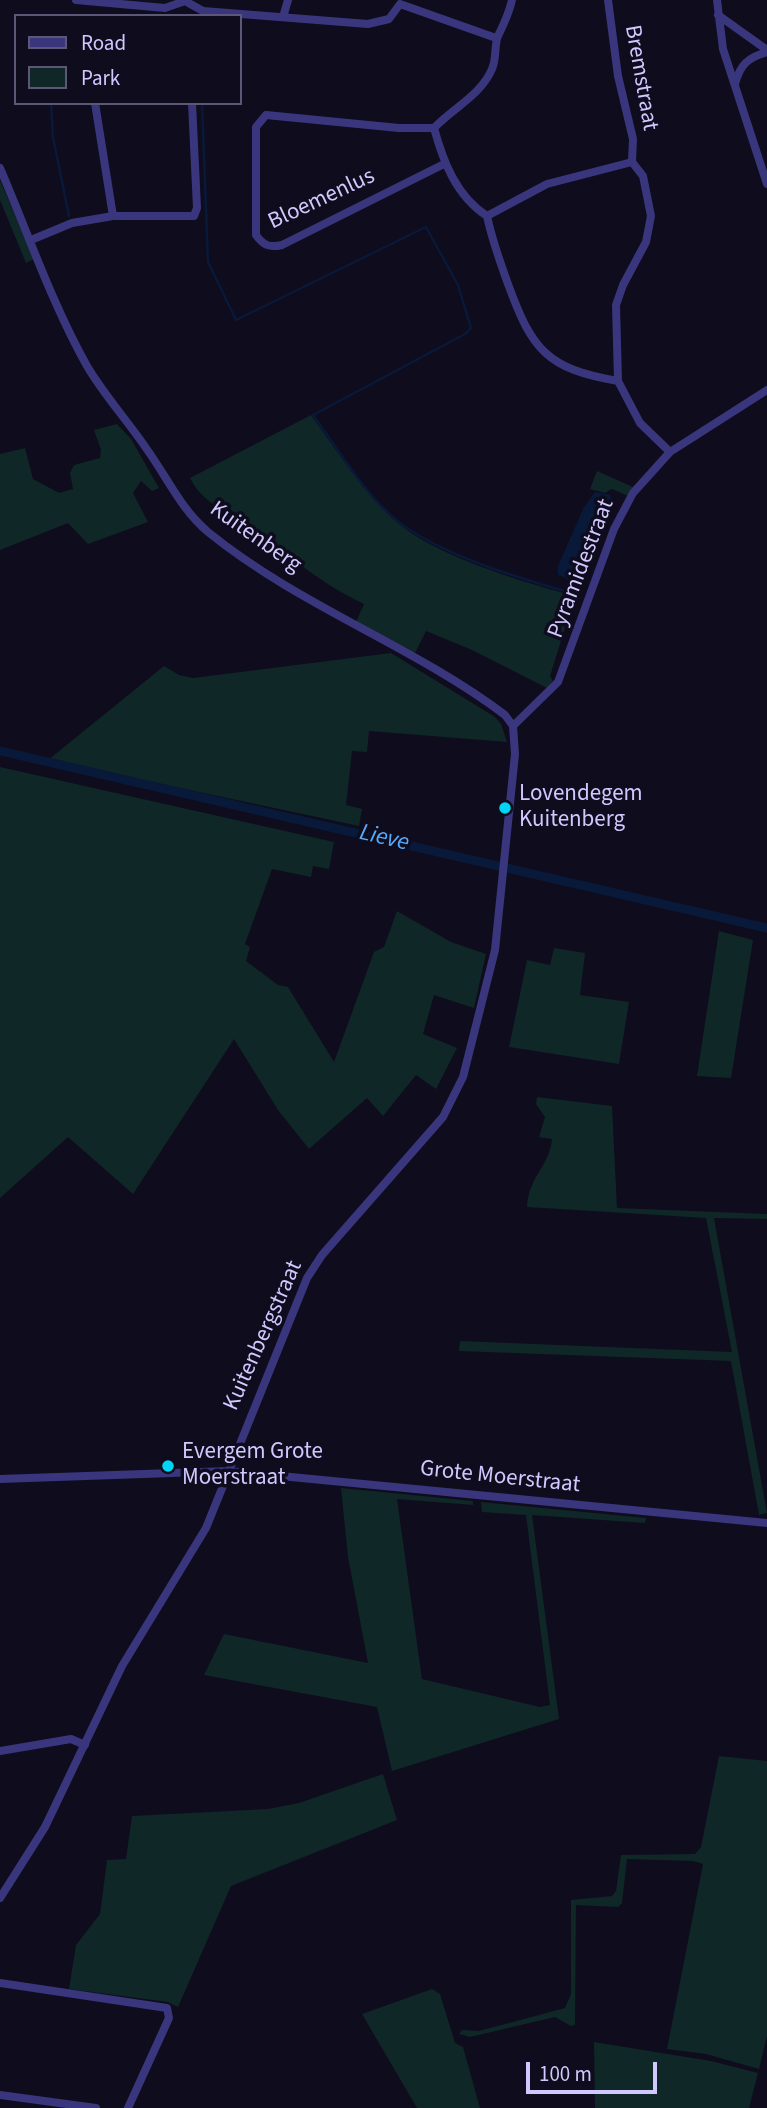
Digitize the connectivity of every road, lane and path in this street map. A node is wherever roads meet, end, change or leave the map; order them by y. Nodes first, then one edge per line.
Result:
1 (76, 0) edge
2 (288, 0) edge
3 (512, 0) edge
4 (608, 0) edge
5 (717, 0) edge
6 (186, 1) edge
7 (401, 2) edge
8 (718, 15) junction
9 (283, 17) junction
10 (496, 38) junction
11 (767, 51) edge
12 (735, 84) junction
13 (95, 105) edge
14 (192, 105) edge
15 (434, 128) junction
16 (632, 162) junction
17 (444, 164) junction
18 (0, 168) edge
19 (767, 184) edge
20 (113, 216) junction
21 (487, 216) junction
22 (32, 240) junction
23 (618, 381) junction
24 (767, 390) edge
25 (670, 452) junction
26 (513, 726) junction
27 (229, 1471) junction
28 (0, 1479) edge
29 (767, 1523) edge
30 (85, 1745) junction
31 (0, 1751) edge
32 (0, 1898) edge
33 (0, 1983) edge
34 (0, 2095) edge
35 (96, 2108) edge
36 (128, 2108) edge

1 - 6 street
2 - 9 street
3 - 10 street
4 - 16 street, Bremstraat
5 - 8 street
6 - 9 street
7 - 9 street
7 - 10 street
8 - 11 street
8 - 12 street
10 - 15 street
11 - 12 street
12 - 19 street
13 - 20 street
14 - 20 street
15 - 17 street
15 - 17 street, Bloemenlus
16 - 21 street, Bremstraat
16 - 23 street, Bremstraat
17 - 21 street
18 - 22 street, Kuitenberg
20 - 22 street
21 - 23 street
22 - 26 street, Kuitenberg
23 - 25 street, Bremstraat
24 - 25 street, Pyramidestraat
25 - 26 street, Pyramidestraat
26 - 27 street, Kuitenbergstraat
27 - 28 street, Grote Moerstraat
27 - 29 street, Grote Moerstraat
27 - 30 street, Kuitenbergstraat
30 - 31 street
30 - 32 street, Kuitenbergstraat
33 - 36 street
34 - 35 street

